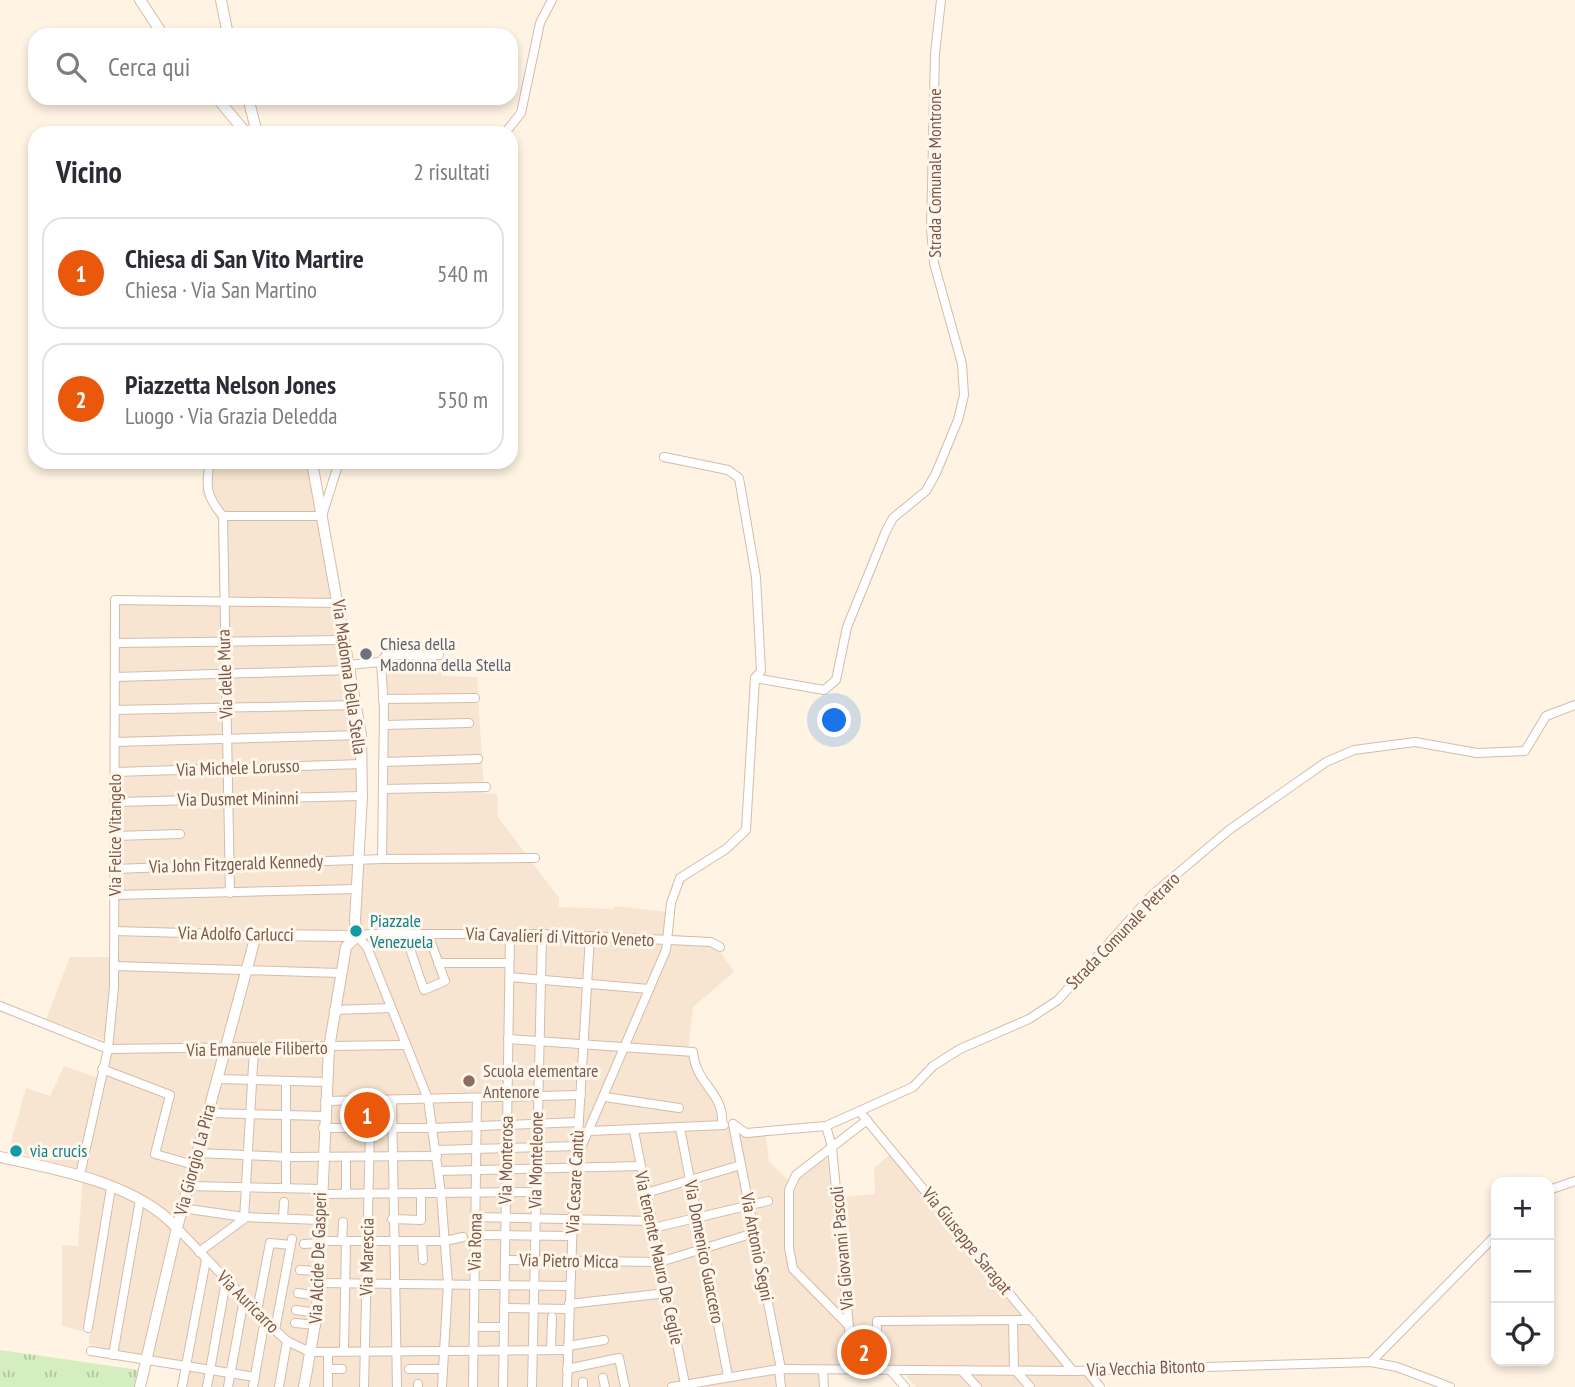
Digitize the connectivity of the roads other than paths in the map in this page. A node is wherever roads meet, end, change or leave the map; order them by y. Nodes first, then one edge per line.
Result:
1 (140, 0) edge
2 (221, 0) edge
3 (552, 0) edge
4 (941, 0) edge
5 (158, 28) edge
6 (227, 28) edge
7 (222, 105) edge
8 (250, 105) edge
9 (240, 126) edge
10 (255, 126) edge
11 (511, 126) edge
12 (664, 457) dead end
13 (209, 469) edge
14 (313, 469) edge
15 (337, 469) edge
16 (223, 516) junction
17 (322, 516) junction
18 (223, 601) junction
19 (338, 603) junction
20 (344, 640) junction
21 (224, 641) junction
22 (116, 643) junction
23 (439, 654) dead end
24 (381, 662) junction
25 (350, 667) junction
26 (226, 674) junction
27 (116, 677) junction
28 (755, 678) junction
29 (475, 698) dead end
30 (383, 699) junction
31 (357, 705) junction
32 (1575, 705) edge
33 (226, 707) junction
34 (115, 710) junction
35 (469, 723) dead end
36 (384, 725) junction
37 (361, 735) junction
38 (227, 738) junction
39 (115, 742) junction
40 (478, 760) dead end
41 (383, 762) junction
42 (362, 764) junction
43 (227, 768) junction
44 (115, 772) junction
45 (486, 787) dead end
46 (383, 789) junction
47 (362, 796) junction
48 (229, 800) junction
49 (115, 802) junction
50 (180, 834) dead end
51 (115, 836) junction
52 (535, 858) dead end
53 (382, 859) junction
54 (358, 860) junction
55 (229, 864) junction
56 (115, 869) junction
57 (356, 889) junction
58 (230, 893) junction
59 (115, 895) junction
60 (115, 931) junction
61 (405, 934) junction
62 (428, 934) junction
63 (510, 934) junction
64 (542, 934) junction
65 (256, 935) junction
66 (357, 936) junction
67 (590, 936) junction
68 (667, 940) junction
69 (720, 947) dead end
70 (438, 963) junction
71 (509, 963) junction
72 (115, 966) junction
73 (246, 969) junction
74 (340, 973) junction
75 (509, 977) junction
76 (540, 980) junction
77 (587, 984) junction
78 (649, 989) junction
79 (0, 1006) edge
80 (391, 1008) junction
81 (334, 1010) junction
82 (508, 1039) junction
83 (538, 1041) junction
84 (583, 1044) junction
85 (406, 1045) junction
86 (625, 1047) junction
87 (329, 1048) junction
88 (108, 1049) junction
89 (254, 1049) junction
90 (224, 1050) junction
91 (102, 1069) junction
92 (217, 1079) junction
93 (253, 1080) junction
94 (286, 1081) junction
95 (326, 1082) junction
96 (580, 1095) junction
97 (537, 1096) junction
98 (506, 1097) junction
99 (605, 1097) junction
100 (477, 1098) junction
101 (428, 1099) junction
102 (392, 1100) junction
103 (325, 1101) junction
104 (679, 1108) dead end
105 (860, 1112) junction
106 (208, 1113) junction
107 (251, 1114) junction
108 (286, 1115) junction
109 (867, 1120) junction
110 (323, 1122) junction
111 (579, 1122) junction
112 (537, 1123) junction
113 (733, 1124) junction
114 (506, 1125) junction
115 (722, 1125) junction
116 (478, 1126) junction
117 (826, 1126) junction
118 (370, 1128) junction
119 (392, 1128) junction
120 (433, 1128) junction
121 (680, 1128) junction
122 (634, 1130) junction
123 (590, 1131) junction
124 (578, 1146) junction
125 (537, 1147) junction
126 (832, 1147) junction
127 (506, 1148) junction
128 (477, 1149) junction
129 (197, 1153) junction
130 (437, 1153) junction
131 (248, 1155) junction
132 (391, 1156) junction
133 (0, 1157) edge
134 (286, 1157) junction
135 (322, 1157) junction
136 (346, 1157) junction
137 (369, 1157) junction
138 (578, 1157) junction
139 (194, 1165) junction
140 (741, 1165) junction
141 (640, 1166) junction
142 (577, 1169) junction
143 (506, 1170) junction
144 (536, 1170) junction
145 (439, 1171) junction
146 (477, 1171) junction
147 (80, 1175) junction
148 (690, 1178) junction
149 (1575, 1181) edge
150 (188, 1186) junction
151 (247, 1187) junction
152 (110, 1188) junction
153 (286, 1188) junction
154 (1554, 1188) edge
155 (321, 1191) junction
156 (441, 1192) junction
157 (506, 1192) junction
158 (536, 1192) junction
159 (391, 1193) junction
160 (421, 1193) junction
161 (476, 1193) junction
162 (646, 1193) junction
163 (346, 1194) junction
164 (369, 1194) junction
165 (140, 1200) junction
166 (768, 1200) dead end
167 (284, 1202) dead end
168 (749, 1205) junction
169 (182, 1208) junction
170 (244, 1217) junction
171 (476, 1217) junction
172 (505, 1217) junction
173 (535, 1217) junction
174 (573, 1217) junction
175 (697, 1217) junction
176 (283, 1218) junction
177 (392, 1219) junction
178 (320, 1220) junction
179 (343, 1222) dead end
180 (653, 1225) junction
181 (177, 1228) junction
182 (754, 1233) junction
183 (475, 1236) junction
184 (505, 1236) junction
185 (535, 1236) junction
186 (572, 1236) junction
187 (463, 1237) dead end
188 (1491, 1240) edge
189 (344, 1241) junction
190 (368, 1241) junction
191 (392, 1241) junction
192 (422, 1241) junction
193 (444, 1241) junction
194 (320, 1242) junction
195 (304, 1244) dead end
196 (703, 1248) junction
197 (199, 1252) junction
198 (206, 1260) junction
199 (423, 1260) dead end
200 (505, 1260) junction
201 (534, 1261) junction
202 (571, 1261) junction
203 (660, 1262) junction
204 (300, 1270) dead end
205 (318, 1277) junction
206 (226, 1281) junction
207 (345, 1283) junction
208 (366, 1283) junction
209 (394, 1284) junction
210 (448, 1284) junction
211 (474, 1284) junction
212 (504, 1285) junction
213 (534, 1286) junction
214 (570, 1286) junction
215 (298, 1293) dead end
216 (667, 1293) junction
217 (318, 1296) junction
218 (244, 1299) junction
219 (569, 1306) junction
220 (504, 1308) junction
221 (534, 1308) junction
222 (257, 1311) junction
223 (296, 1311) dead end
224 (317, 1312) junction
225 (552, 1317) dead end
226 (265, 1319) junction
227 (1013, 1320) junction
228 (1032, 1320) junction
229 (295, 1323) dead end
230 (316, 1325) junction
231 (849, 1326) junction
232 (474, 1327) junction
233 (499, 1327) dead end
234 (88, 1328) dead end
235 (275, 1330) junction
236 (604, 1340) dead end
237 (287, 1341) junction
238 (568, 1348) junction
239 (397, 1349) junction
240 (445, 1349) junction
241 (365, 1350) junction
242 (504, 1350) junction
243 (533, 1350) junction
244 (551, 1350) junction
245 (90, 1351) dead end
246 (344, 1351) junction
247 (475, 1351) junction
248 (310, 1352) junction
249 (328, 1352) junction
250 (113, 1355) junction
251 (145, 1360) junction
252 (1371, 1362) junction
253 (186, 1365) junction
254 (567, 1368) junction
255 (211, 1369) junction
256 (328, 1369) junction
257 (409, 1369) dead end
258 (443, 1369) junction
259 (780, 1369) junction
260 (342, 1370) dead end
261 (823, 1370) junction
262 (853, 1370) junction
263 (876, 1370) junction
264 (890, 1370) junction
265 (1086, 1370) junction
266 (962, 1371) junction
267 (1015, 1371) junction
268 (1073, 1371) junction
269 (231, 1373) junction
270 (727, 1376) junction
271 (255, 1377) junction
272 (709, 1383) edge
273 (685, 1384) junction
274 (140, 1387) edge
275 (182, 1387) edge
276 (207, 1387) edge
277 (228, 1387) edge
278 (253, 1387) edge
279 (279, 1387) edge
280 (304, 1387) edge
281 (328, 1387) edge
282 (364, 1387) edge
283 (397, 1387) edge
284 (442, 1387) edge
285 (473, 1387) edge
286 (503, 1387) edge
287 (532, 1387) edge
288 (567, 1387) edge
289 (625, 1387) edge
290 (673, 1387) edge
291 (781, 1387) edge
292 (824, 1387) edge
293 (905, 1387) edge
294 (977, 1387) edge
295 (1030, 1387) edge
296 (1100, 1387) edge
297 (1450, 1387) edge

1 - 5 street
2 - 6 street
3 - 11 street
4 - 28 street, Strada Comunale Montrone
7 - 9 street
8 - 10 street
12 - 28 street
13 - 16 street
14 - 17 street, Via Madonna Della Stella
15 - 17 street
16 - 17 street
16 - 18 street, Via delle Mura
17 - 19 street, Via Madonna Della Stella
18 - 19 street
18 - 21 street, Via delle Mura
18 - 22 street, Via Felice Vitangelo
19 - 20 street, Via Madonna Della Stella
20 - 21 street
20 - 25 street, Via Madonna Della Stella
21 - 22 street
21 - 26 street, Via delle Mura
22 - 27 street, Via Felice Vitangelo
23 - 24 street
24 - 25 street
24 - 30 street
25 - 26 street
25 - 31 street, Via Madonna Della Stella
26 - 27 street
26 - 33 street, Via delle Mura
27 - 34 street, Via Felice Vitangelo
28 - 68 street
29 - 30 street
30 - 36 street
31 - 33 street
31 - 37 street, Via Madonna Della Stella
32 - 105 street, Strada Comunale Petraro
33 - 34 street
33 - 38 street, Via delle Mura
34 - 39 street, Via Felice Vitangelo
35 - 36 street
36 - 41 street
37 - 38 street
37 - 42 street, Via Madonna Della Stella
38 - 39 street
38 - 43 street, Via delle Mura
39 - 44 street, Via Felice Vitangelo
40 - 41 street
41 - 46 street
42 - 43 street, Via Michele Lorusso
42 - 47 street, Via Madonna Della Stella
43 - 44 street, Via Michele Lorusso
43 - 48 street, Via delle Mura
44 - 49 street, Via Felice Vitangelo
45 - 46 street
46 - 53 street
47 - 48 street, Via Dusmet Mininni
47 - 54 street, Via Madonna Della Stella
48 - 49 street, Via Dusmet Mininni
48 - 55 street, Via delle Mura
49 - 51 street, Via Felice Vitangelo
50 - 51 street
51 - 56 street, Via Felice Vitangelo
52 - 53 street, Via John Fitzgerald Kennedy
53 - 54 street, Via John Fitzgerald Kennedy
54 - 55 street, Via John Fitzgerald Kennedy
54 - 57 street, Via Madonna Della Stella
55 - 56 street, Via John Fitzgerald Kennedy
55 - 58 street, Via delle Mura
56 - 59 street, Via Felice Vitangelo
57 - 58 street
57 - 66 street, Via Madonna Della Stella
58 - 59 street
59 - 60 street, Via Felice Vitangelo
60 - 65 street, Via Adolfo Carlucci
60 - 72 street, Via Felice Vitangelo
61 - 62 street, Via Cavalieri di Vittorio Veneto
61 - 66 street, Via Cavalieri di Vittorio Veneto
61 - 70 street
62 - 63 street, Via Cavalieri di Vittorio Veneto
62 - 70 street
63 - 64 street, Via Cavalieri di Vittorio Veneto
63 - 71 street, Via Monterosa
64 - 67 street, Via Cavalieri di Vittorio Veneto
64 - 76 street, Via Monteleone
65 - 66 street, Via Adolfo Carlucci
65 - 73 street, Via Giorgio La Pira
66 - 74 street, Via Alcide De Gasperi
66 - 80 street
67 - 68 street, Via Cavalieri di Vittorio Veneto
67 - 77 street, Via Cesare Cantù
68 - 69 street, Via Cavalieri di Vittorio Veneto
68 - 78 street
70 - 71 street
71 - 75 street, Via Monterosa
72 - 73 street
72 - 88 street, Via Felice Vitangelo
73 - 74 street
73 - 90 street, Via Giorgio La Pira
74 - 81 street, Via Alcide De Gasperi
75 - 76 street
75 - 82 street, Via Monterosa
76 - 77 street
76 - 83 street, Via Monteleone
77 - 78 street
77 - 84 street, Via Cesare Cantù
78 - 86 street
79 - 88 street
80 - 81 street
80 - 85 street
81 - 87 street, Via Alcide De Gasperi
82 - 83 street
82 - 98 street, Via Monterosa
83 - 84 street
83 - 97 street, Via Monteleone
84 - 86 street
84 - 96 street, Via Cesare Cantù
85 - 87 street, Via Emanuele Filiberto
85 - 101 street
86 - 99 street
86 - 115 street
87 - 89 street, Via Emanuele Filiberto
87 - 95 street, Via Alcide De Gasperi
88 - 90 street, Via Emanuele Filiberto
88 - 91 street, Via Felice Vitangelo
89 - 90 street, Via Emanuele Filiberto
89 - 93 street
90 - 92 street, Via Giorgio La Pira
91 - 139 street
91 - 147 street, Via Felice Vitangelo
92 - 93 street
92 - 106 street, Via Giorgio La Pira
93 - 94 street
93 - 107 street
94 - 95 street
94 - 108 street
95 - 103 street, Via Alcide De Gasperi
96 - 97 street
96 - 111 street, Via Cesare Cantù
97 - 98 street
97 - 112 street, Via Monteleone
98 - 100 street
98 - 114 street, Via Monterosa
99 - 104 street
99 - 123 street
100 - 101 street
100 - 116 street, Via Roma
101 - 102 street
101 - 120 street
102 - 103 street
102 - 119 street
103 - 110 street, Via Alcide De Gasperi
105 - 109 street, Via Giuseppe Saragat
105 - 117 street, Strada Comunale Petraro
106 - 107 street
106 - 129 street, Via Giorgio La Pira
107 - 108 street
107 - 131 street
108 - 110 street
108 - 134 street
109 - 126 street
109 - 228 street, Via Giuseppe Saragat
110 - 118 street
110 - 135 street, Via Alcide De Gasperi
111 - 112 street
111 - 124 street, Via Cesare Cantù
112 - 114 street
112 - 125 street, Via Monteleone
113 - 115 street, Strada Comunale Petraro
113 - 117 street, Strada Comunale Petraro
113 - 140 street, Via Antonio Segni
114 - 116 street
114 - 127 street, Via Monterosa
115 - 121 street, Strada Comunale Petraro
116 - 120 street
116 - 128 street, Via Roma
117 - 126 street, Via Giovanni Pascoli
118 - 119 street
118 - 137 street, Via Marescia
119 - 120 street
119 - 132 street
120 - 130 street
121 - 122 street, Strada Comunale Petraro
121 - 148 street, Via Domenico Guaccero
122 - 123 street, Strada Comunale Petraro
122 - 141 street, Via tenente Mauro De Ceglie
123 - 138 street
124 - 125 street
124 - 138 street, Via Cesare Cantù
125 - 127 street
125 - 144 street, Via Monteleone
126 - 231 street, Via Giovanni Pascoli
126 - 231 street
127 - 128 street
127 - 143 street, Via Monterosa
128 - 130 street
128 - 146 street, Via Roma
129 - 131 street
129 - 139 street, Via Giorgio La Pira
130 - 132 street
130 - 145 street
131 - 134 street
131 - 151 street
132 - 137 street
132 - 159 street
133 - 147 street, Via Auricarro
134 - 135 street
134 - 153 street
135 - 136 street
135 - 155 street, Via Alcide De Gasperi
136 - 137 street
136 - 163 street
137 - 164 street, Via Marescia
138 - 142 street, Via Cesare Cantù
139 - 150 street, Via Giorgio La Pira
140 - 148 street
140 - 168 street, Via Antonio Segni
141 - 142 street
141 - 162 street, Via tenente Mauro De Ceglie
142 - 144 street
142 - 174 street, Via Cesare Cantù
143 - 144 street
143 - 146 street
143 - 157 street, Via Monterosa
144 - 158 street, Via Monteleone
145 - 146 street
145 - 156 street
146 - 161 street, Via Roma
147 - 152 street, Via Auricarro
148 - 162 street
148 - 175 street, Via Domenico Guaccero
149 - 154 street
150 - 151 street
150 - 169 street, Via Giorgio La Pira
151 - 153 street
151 - 170 street
152 - 165 street, Via Auricarro
152 - 234 street
153 - 155 street
155 - 163 street
155 - 178 street, Via Alcide De Gasperi
156 - 160 street
156 - 161 street
156 - 193 street
157 - 158 street
157 - 161 street
157 - 172 street, Via Monterosa
158 - 173 street, Via Monteleone
159 - 160 street
159 - 164 street
159 - 177 street
160 - 177 street
161 - 171 street, Via Roma
162 - 180 street, Via tenente Mauro De Ceglie
163 - 164 street
164 - 190 street, Via Marescia
165 - 181 street, Via Auricarro
165 - 250 street
166 - 168 street
167 - 176 street
168 - 175 street
168 - 182 street, Via Antonio Segni
169 - 170 street
169 - 181 street, Via Giorgio La Pira
170 - 176 street
170 - 197 street
171 - 172 street
171 - 183 street, Via Roma
172 - 173 street
172 - 184 street, Via Monterosa
173 - 174 street
173 - 185 street, Via Monteleone
174 - 180 street
174 - 186 street, Via Cesare Cantù
175 - 180 street
175 - 196 street, Via Domenico Guaccero
176 - 178 street
177 - 191 street
178 - 194 street, Via Alcide De Gasperi
179 - 189 street
180 - 203 street, Via tenente Mauro De Ceglie
181 - 197 street, Via Auricarro
181 - 251 street, Via Giorgio La Pira
182 - 196 street, Via Pietro Micca
182 - 259 street, Via Antonio Segni
183 - 184 street
183 - 211 street, Via Roma
184 - 185 street
184 - 200 street, Via Monterosa
185 - 186 street
185 - 201 street, Via Monteleone
186 - 202 street, Via Cesare Cantù
187 - 193 street
188 - 252 street
189 - 190 street
189 - 194 street
189 - 207 street
190 - 191 street
190 - 208 street, Via Marescia
191 - 192 street
191 - 209 street
192 - 193 street
192 - 199 street
193 - 210 street
194 - 195 street
194 - 205 street, Via Alcide De Gasperi
196 - 203 street, Via Pietro Micca
196 - 270 street, Via Domenico Guaccero
197 - 198 street, Via Auricarro
198 - 206 street, Via Auricarro
198 - 253 street
200 - 201 street, Via Pietro Micca
200 - 212 street, Via Monterosa
201 - 202 street, Via Pietro Micca
201 - 213 street, Via Monteleone
202 - 203 street, Via Pietro Micca
202 - 214 street, Via Cesare Cantù
203 - 216 street, Via tenente Mauro De Ceglie
204 - 205 street
205 - 207 street
205 - 217 street, Via Alcide De Gasperi
206 - 218 street, Via Auricarro
206 - 255 street
207 - 208 street
207 - 246 street
208 - 209 street
208 - 241 street, Via Marescia
209 - 210 street
209 - 239 street
210 - 211 street
210 - 240 street
211 - 212 street
211 - 232 street, Via Roma
212 - 213 street
212 - 220 street, Via Monterosa
213 - 214 street
213 - 221 street, Via Monteleone
214 - 219 street, Via Cesare Cantù
215 - 217 street
216 - 219 street
216 - 273 street, Via tenente Mauro De Ceglie
217 - 224 street, Via Alcide De Gasperi
218 - 222 street, Via Auricarro
218 - 269 street
219 - 221 street
219 - 238 street, Via Cesare Cantù
220 - 221 street
220 - 242 street, Via Monterosa
221 - 243 street, Via Monteleone
222 - 226 street, Via Auricarro
222 - 235 street
223 - 224 street
224 - 230 street, Via Alcide De Gasperi
225 - 244 street
226 - 235 street, Via Auricarro
226 - 271 street
227 - 228 street
227 - 263 street
227 - 267 street
228 - 268 street, Via Giuseppe Saragat
229 - 230 street
230 - 248 street, Via Alcide De Gasperi
231 - 262 street, Via Giovanni Pascoli
232 - 233 street
232 - 247 street, Via Roma
235 - 237 street, Via Auricarro
236 - 238 street, Via Auricarro
237 - 248 street, Via Auricarro
237 - 279 street
238 - 244 street, Via Auricarro
238 - 254 street, Via Cesare Cantù
239 - 240 street, Via Auricarro
239 - 241 street, Via Auricarro
239 - 283 street
240 - 247 street, Via Auricarro
240 - 258 street
241 - 246 street, Via Auricarro
241 - 282 street, Via Marescia
242 - 243 street, Via Auricarro
242 - 247 street, Via Auricarro
242 - 286 street, Via Monterosa
243 - 244 street, Via Auricarro
243 - 287 street, Via Monteleone
245 - 250 street
246 - 249 street, Via Auricarro
247 - 285 street, Via Roma
248 - 249 street, Via Auricarro
248 - 280 street, Via Alcide De Gasperi
249 - 256 street
250 - 251 street
251 - 253 street
251 - 274 street, Via Giorgio La Pira
252 - 265 street, Via Vecchia Bitonto
252 - 297 street, Via Vecchia Bitonto
253 - 255 street
253 - 275 street
254 - 288 street, Via Cesare Cantù
254 - 289 street
255 - 269 street
255 - 276 street
256 - 260 street
256 - 281 street
257 - 258 street
258 - 284 street
259 - 261 street, Via Vecchia Bitonto
259 - 270 street, Via Vecchia Bitonto
259 - 291 street, Via Antonio Segni
261 - 262 street, Via Vecchia Bitonto
261 - 292 street
262 - 263 street, Via Vecchia Bitonto
263 - 264 street, Via Vecchia Bitonto
264 - 266 street, Via Vecchia Bitonto
264 - 293 street
265 - 268 street, Via Vecchia Bitonto
265 - 296 street
266 - 267 street, Via Vecchia Bitonto
266 - 294 street
267 - 268 street, Via Vecchia Bitonto
267 - 295 street
269 - 271 street
269 - 277 street
270 - 272 street, Via Vecchia Bitonto
271 - 278 street
272 - 273 street, Via Vecchia Bitonto
273 - 290 street, Via Vecchia Bitonto

